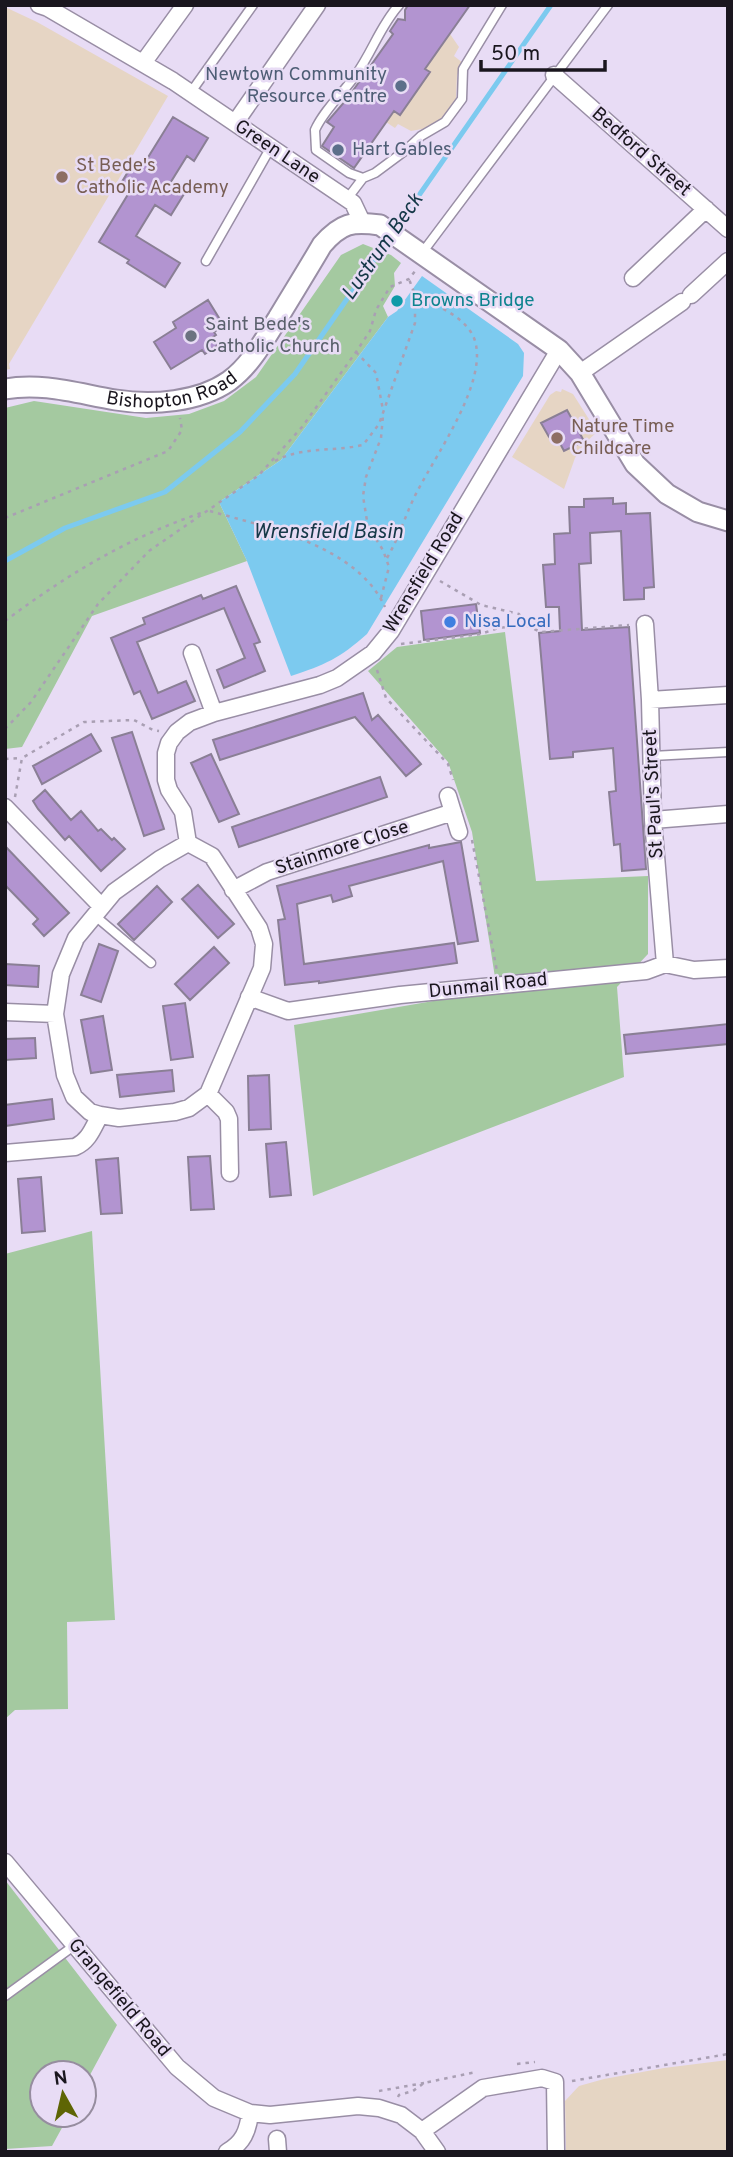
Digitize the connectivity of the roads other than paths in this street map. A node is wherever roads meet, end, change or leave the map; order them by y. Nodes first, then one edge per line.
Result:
1 (185, 5) edge
2 (253, 5) edge
3 (317, 5) edge
4 (399, 5) edge
5 (502, 5) edge
6 (608, 5) edge
7 (45, 6) edge
8 (143, 63) junction
9 (554, 75) junction
10 (191, 92) junction
11 (235, 123) junction
12 (271, 147) junction
13 (363, 178) junction
14 (347, 199) junction
15 (706, 209) junction
16 (371, 223) junction
17 (728, 229) edge
18 (424, 254) junction
19 (206, 261) dead end
20 (728, 261) edge
21 (633, 278) dead end
22 (559, 351) junction
23 (580, 373) junction
24 (5, 389) edge
25 (728, 521) edge
26 (645, 624) road end
27 (192, 653) dead end
28 (728, 695) edge
29 (650, 700) junction
30 (214, 713) junction
31 (728, 752) edge
32 (652, 756) junction
33 (8, 810) edge
34 (728, 814) edge
35 (653, 820) junction
36 (459, 832) dead end
37 (188, 843) junction
38 (233, 890) junction
39 (97, 911) junction
40 (151, 963) dead end
41 (665, 964) junction
42 (728, 968) edge
43 (249, 997) junction
44 (5, 1012) edge
45 (55, 1014) junction
46 (208, 1094) junction
47 (100, 1115) junction
48 (5, 1153) edge
49 (230, 1173) dead end
50 (5, 1862) edge
51 (75, 1945) junction
52 (5, 1996) edge
53 (250, 2113) junction
54 (422, 2132) junction
55 (228, 2152) edge
56 (437, 2152) edge
57 (555, 2152) edge

1 - 8 street
2 - 10 lane
3 - 11 street
4 - 13 lane
5 - 13 lane
6 - 9 lane
7 - 8 street, Green Lane
8 - 10 street, Green Lane
9 - 15 street, Bedford Street
9 - 18 lane
10 - 11 street, Green Lane
11 - 12 street, Green Lane
12 - 14 street, Green Lane
12 - 19 lane
13 - 14 lane
14 - 16 street, Green Lane
15 - 17 street, Bedford Street
15 - 21 street
16 - 18 street
16 - 24 street, Bishopton Road
18 - 22 street
20 - 23 street
22 - 23 street
22 - 30 street, Wrensfield Road
23 - 25 street
26 - 29 street, St Paul's Street
27 - 30 street
28 - 29 street
29 - 32 street, St Paul's Street
30 - 37 street, Wrensfield Road
31 - 32 lane
32 - 35 street, St Paul's Street
33 - 39 street
34 - 35 street
35 - 41 street, St Paul's Street
36 - 38 street, Stainmore Close
37 - 38 street
37 - 39 street
38 - 43 street
39 - 40 lane
39 - 45 street
41 - 42 street, Dunmail Road
41 - 43 street, Dunmail Road
43 - 46 street
44 - 45 street
45 - 47 street
46 - 47 street
46 - 49 street
47 - 48 street
50 - 51 street, Grangefield Road
51 - 52 lane
51 - 53 street, Grangefield Road
53 - 54 street
53 - 55 street
54 - 56 street
54 - 57 street

